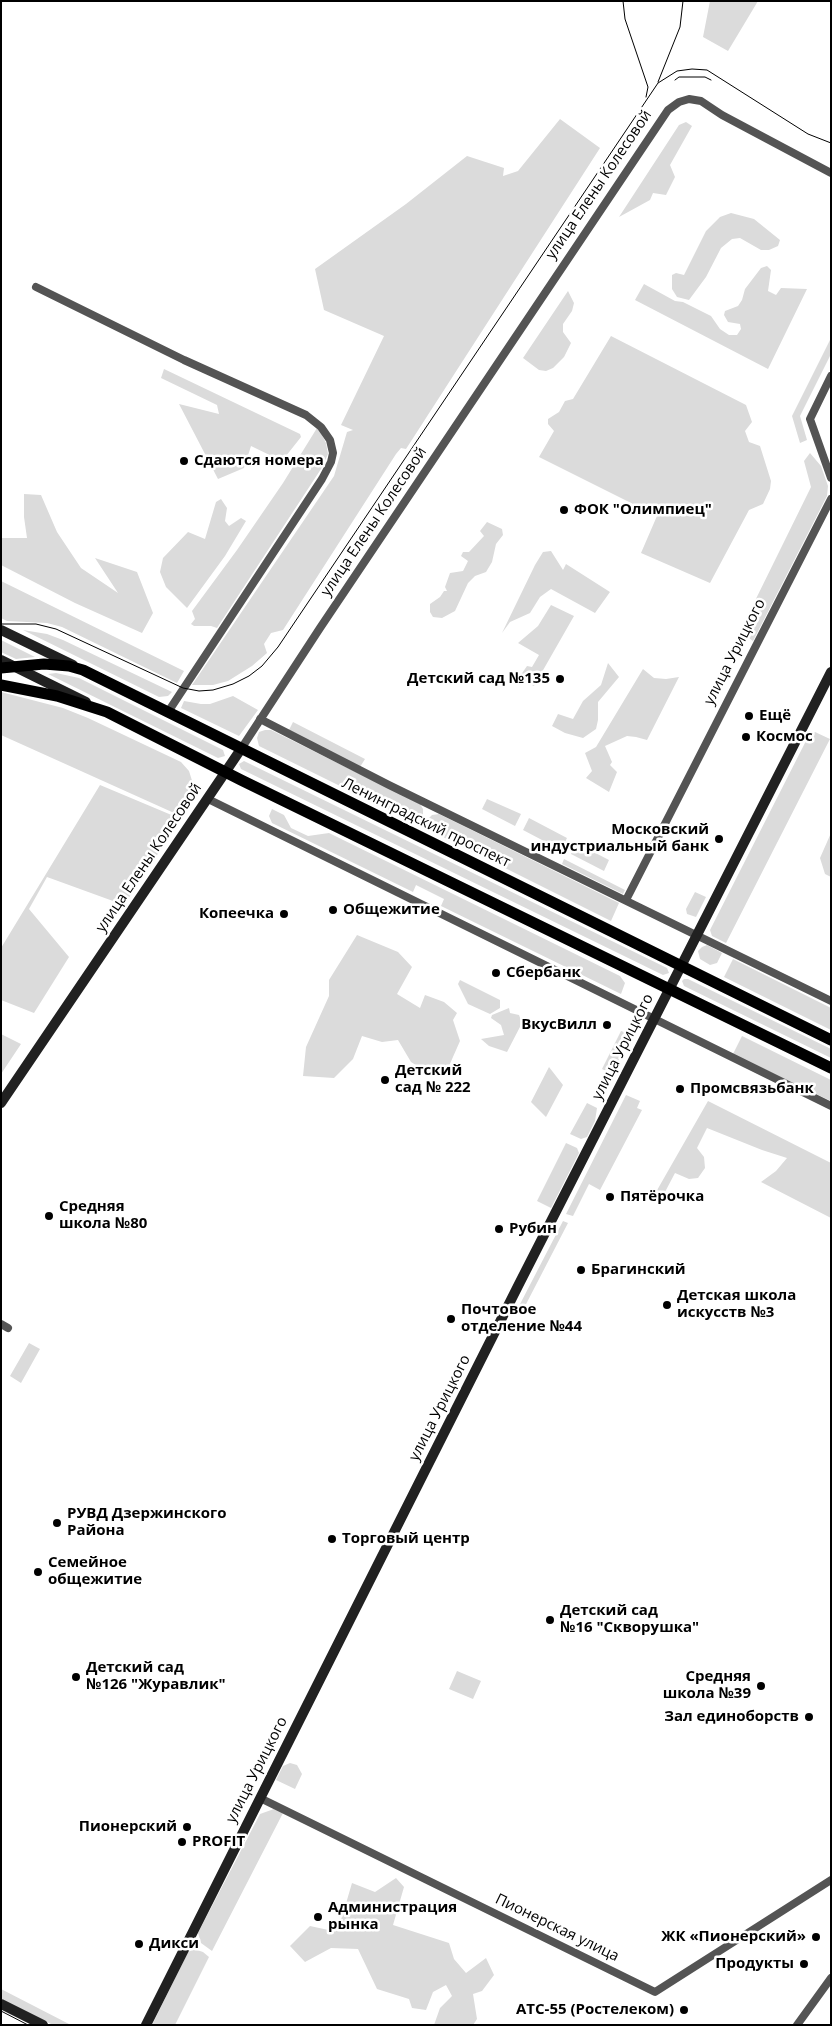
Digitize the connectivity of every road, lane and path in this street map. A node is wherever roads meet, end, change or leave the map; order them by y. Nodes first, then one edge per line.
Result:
1 (831, 173) edge
2 (36, 287) dead end
3 (831, 376) edge
4 (831, 478) edge
5 (831, 499) edge
6 (1, 630) edge
7 (1, 660) edge
8 (14, 666) junction
9 (1, 668) edge
10 (83, 670) junction
11 (831, 672) edge
12 (1, 685) edge
13 (107, 712) junction
14 (168, 712) junction
15 (260, 719) junction
16 (242, 749) junction
17 (226, 772) junction
18 (208, 799) junction
19 (626, 900) junction
20 (697, 936) junction
21 (681, 966) junction
22 (670, 988) junction
23 (831, 1001) edge
24 (655, 1018) junction
25 (831, 1040) edge
26 (831, 1068) edge
27 (1, 1103) edge
28 (831, 1106) edge
29 (260, 1798) junction
30 (831, 1880) edge
31 (831, 1978) edge
32 (1, 2004) edge
33 (43, 2025) edge
34 (146, 2025) edge
35 (797, 2025) edge

1 - 15 street, улица Елены Колесовой
2 - 14 street
3 - 4 street
5 - 19 street, улица Урицкого
6 - 10 street
7 - 8 street
8 - 9 main road, Ленинградский проспект
8 - 10 main road, Ленинградский проспект
8 - 13 street
10 - 14 main road, Ленинградский проспект
11 - 20 street, улица Урицкого
12 - 13 main road
13 - 17 main road
14 - 16 main road, Ленинградский проспект
15 - 16 street, улица Елены Колесовой
15 - 19 street
16 - 17 street, улица Елены Колесовой
16 - 21 main road, Ленинградский проспект
17 - 18 street, улица Елены Колесовой
17 - 22 main road
18 - 24 street
18 - 27 street, улица Елены Колесовой
19 - 20 street
20 - 21 street, улица Урицкого
20 - 23 street
21 - 22 street, улица Урицкого
21 - 25 main road, Ленинградский проспект
22 - 24 street, улица Урицкого
22 - 26 main road
24 - 28 street
24 - 29 street, улица Урицкого
29 - 30 street, Пионерская улица
29 - 34 street, улица Урицкого
31 - 35 street
32 - 33 street

